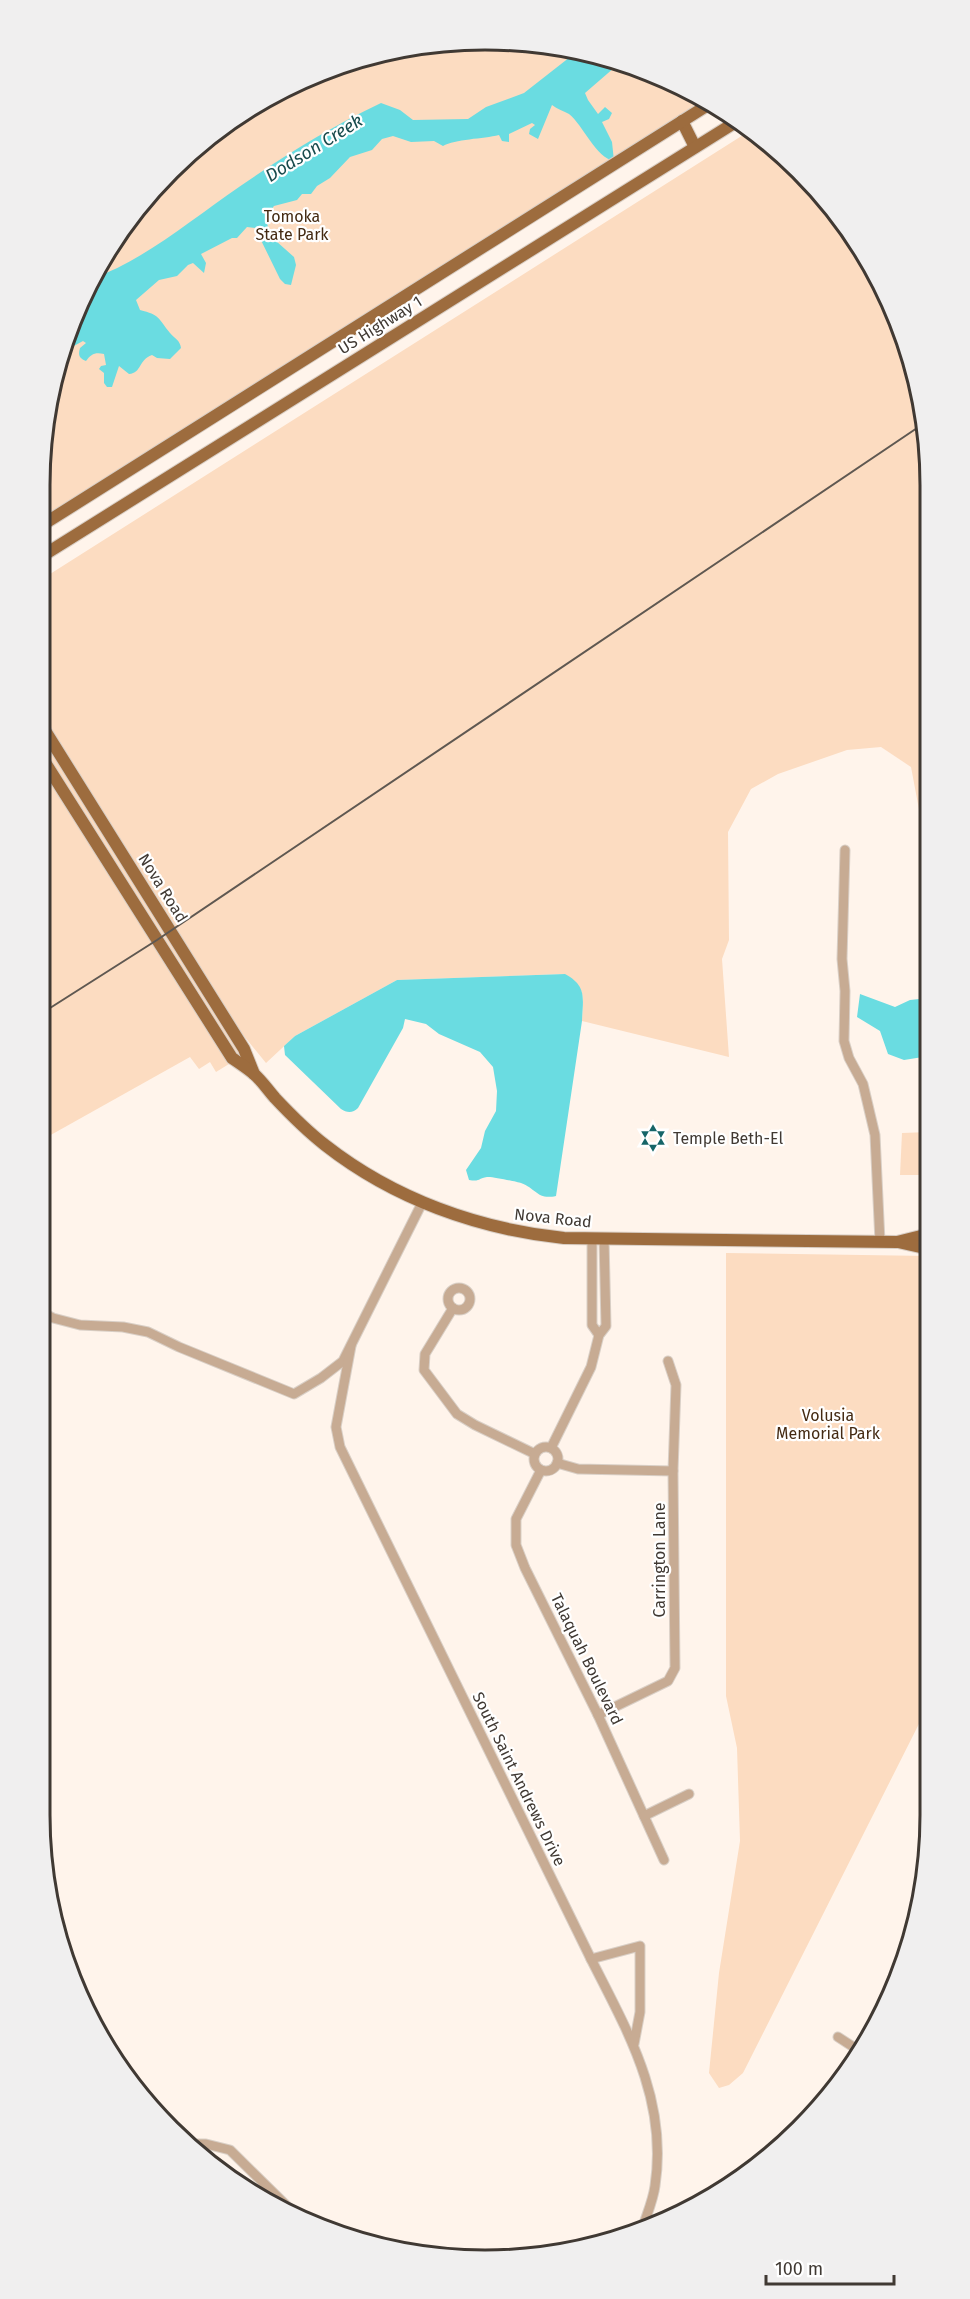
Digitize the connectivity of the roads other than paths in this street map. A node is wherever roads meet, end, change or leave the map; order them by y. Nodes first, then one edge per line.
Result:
1 (703, 108) edge
2 (682, 122) junction
3 (730, 125) edge
4 (695, 147) junction
5 (50, 520) edge
6 (50, 551) edge
7 (50, 739) edge
8 (50, 770) edge
9 (845, 850) dead end
10 (255, 1075) junction
11 (422, 1203) junction
12 (920, 1236) edge
13 (598, 1239) junction
14 (880, 1242) junction
15 (897, 1242) junction
16 (920, 1248) edge
17 (592, 1289) junction
18 (607, 1289) junction
19 (453, 1308) dead end
20 (50, 1316) edge
21 (599, 1335) junction
22 (351, 1346) junction
23 (668, 1361) dead end
24 (551, 1448) junction
25 (535, 1454) junction
26 (557, 1463) junction
27 (541, 1470) junction
28 (673, 1471) junction
29 (598, 1715) junction
30 (689, 1794) dead end
31 (644, 1816) junction
32 (664, 1860) dead end
33 (591, 1959) junction
34 (838, 2037) dead end
35 (634, 2043) junction
36 (853, 2047) edge
37 (201, 2144) edge
38 (278, 2197) edge
39 (646, 2218) edge

1 - 2 main road, US Highway 1
2 - 4 main road
2 - 5 main road, US Highway 1
3 - 4 main road, US Highway 1
4 - 6 main road, US Highway 1
7 - 10 main road, Nova Road
8 - 10 main road, Nova Road
9 - 14 street
10 - 11 main road, Nova Road
11 - 13 main road, Nova Road
11 - 22 street
12 - 15 main road
13 - 14 main road, Nova Road
13 - 17 street
13 - 18 street
14 - 15 main road, Nova Road
15 - 16 main road
17 - 18 street
17 - 21 street
18 - 21 street
19 - 25 street
20 - 22 street
21 - 24 street
22 - 33 street, South Saint Andrews Drive
23 - 28 street, Carrington Lane
24 - 25 street
24 - 26 street
25 - 27 street
26 - 27 street
26 - 28 street
27 - 29 street, Talaquah Boulevard
28 - 29 street, Carrington Lane
29 - 31 street, Talaquah Boulevard
30 - 31 street
31 - 32 street, Talaquah Boulevard
33 - 35 street, South Saint Andrews Drive
33 - 35 street
34 - 36 street
35 - 39 street, South Saint Andrews Drive
37 - 38 street

